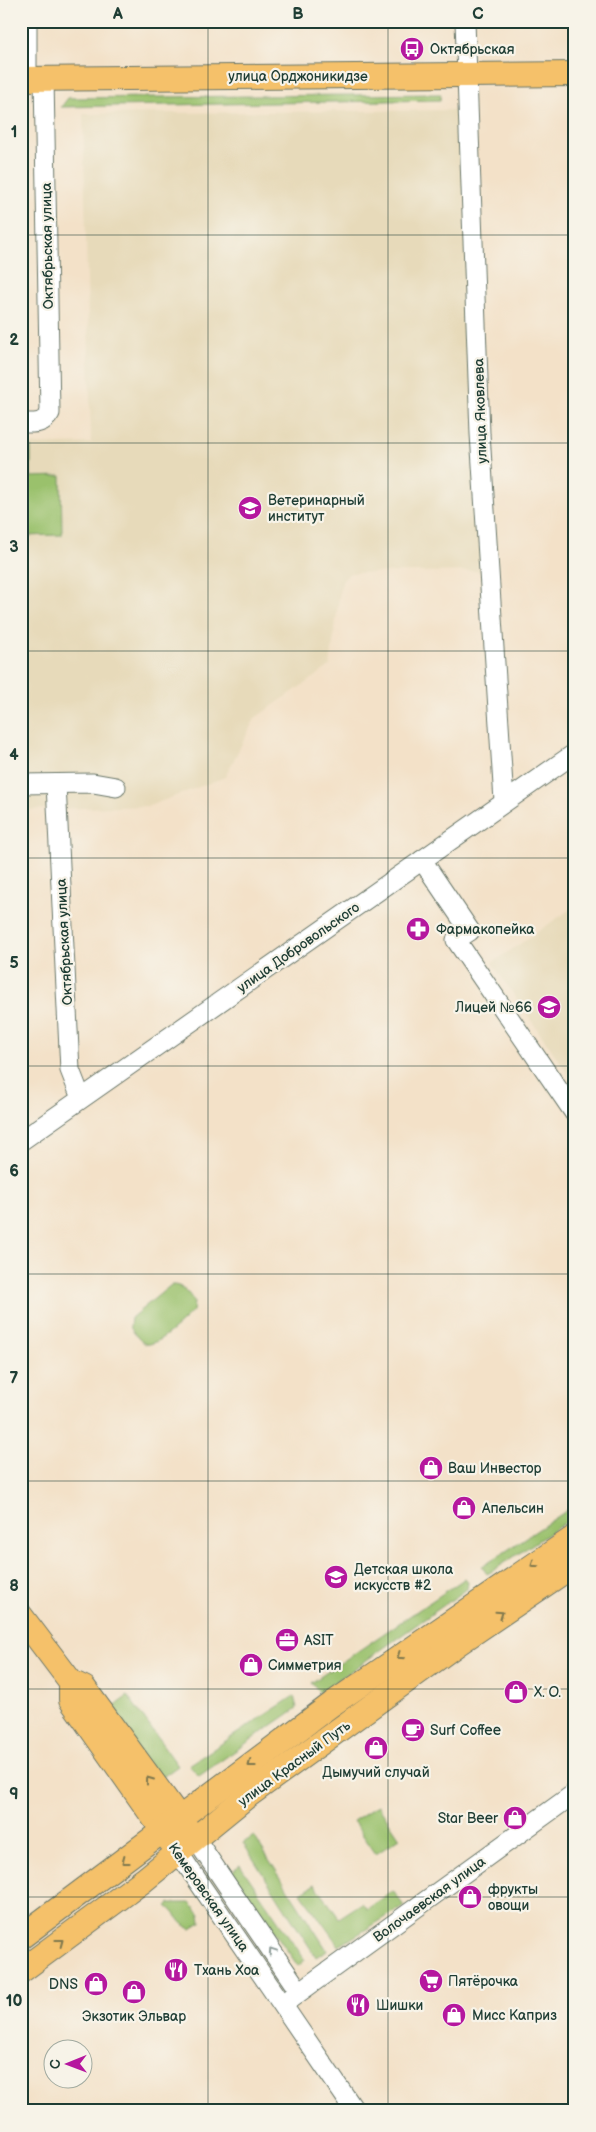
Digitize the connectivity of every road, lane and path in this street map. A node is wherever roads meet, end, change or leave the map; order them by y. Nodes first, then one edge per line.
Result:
1 (26, 21) edge
2 (466, 21) edge
3 (575, 74) edge
4 (467, 75) junction
5 (31, 79) edge
6 (21, 423) edge
7 (575, 753) edge
8 (21, 784) edge
9 (56, 784) junction
10 (116, 787) dead end
11 (504, 801) junction
12 (422, 860) junction
13 (81, 1098) junction
14 (575, 1114) edge
15 (21, 1141) edge
16 (575, 1537) edge
17 (575, 1564) edge
18 (21, 1616) edge
19 (575, 1793) edge
20 (171, 1824) junction
21 (187, 1845) junction
22 (21, 1937) edge
23 (21, 1971) edge
24 (300, 1991) junction
25 (283, 2004) junction
26 (355, 2111) edge

1 - 5 street, Октябрьская улица
2 - 4 street, улица Яковлева
3 - 4 main road, улица Орджоникидзе
4 - 5 main road, улица Орджоникидзе
4 - 11 street, улица Яковлева
5 - 6 street, Октябрьская улица
7 - 11 street, улица Добровольского
8 - 9 street
9 - 10 street
9 - 13 street, Октябрьская улица
11 - 12 street, улица Добровольского
12 - 13 street, улица Добровольского
12 - 14 street
13 - 15 street, улица Добровольского
16 -> 20 main road, улица Красный Путь
21 -> 17 main road, улица Красный Путь
18 - 20 main road, Кемеровская улица
19 - 24 street, Волочаевская улица
20 - 21 main road, Кемеровская улица
20 -> 22 main road, улица Красный Путь
23 -> 21 main road, улица Красный Путь
24 -> 21 street, Кемеровская улица
21 - 25 street, Кемеровская улица
24 - 25 street, Волочаевская улица
25 - 26 street, Кемеровская улица

